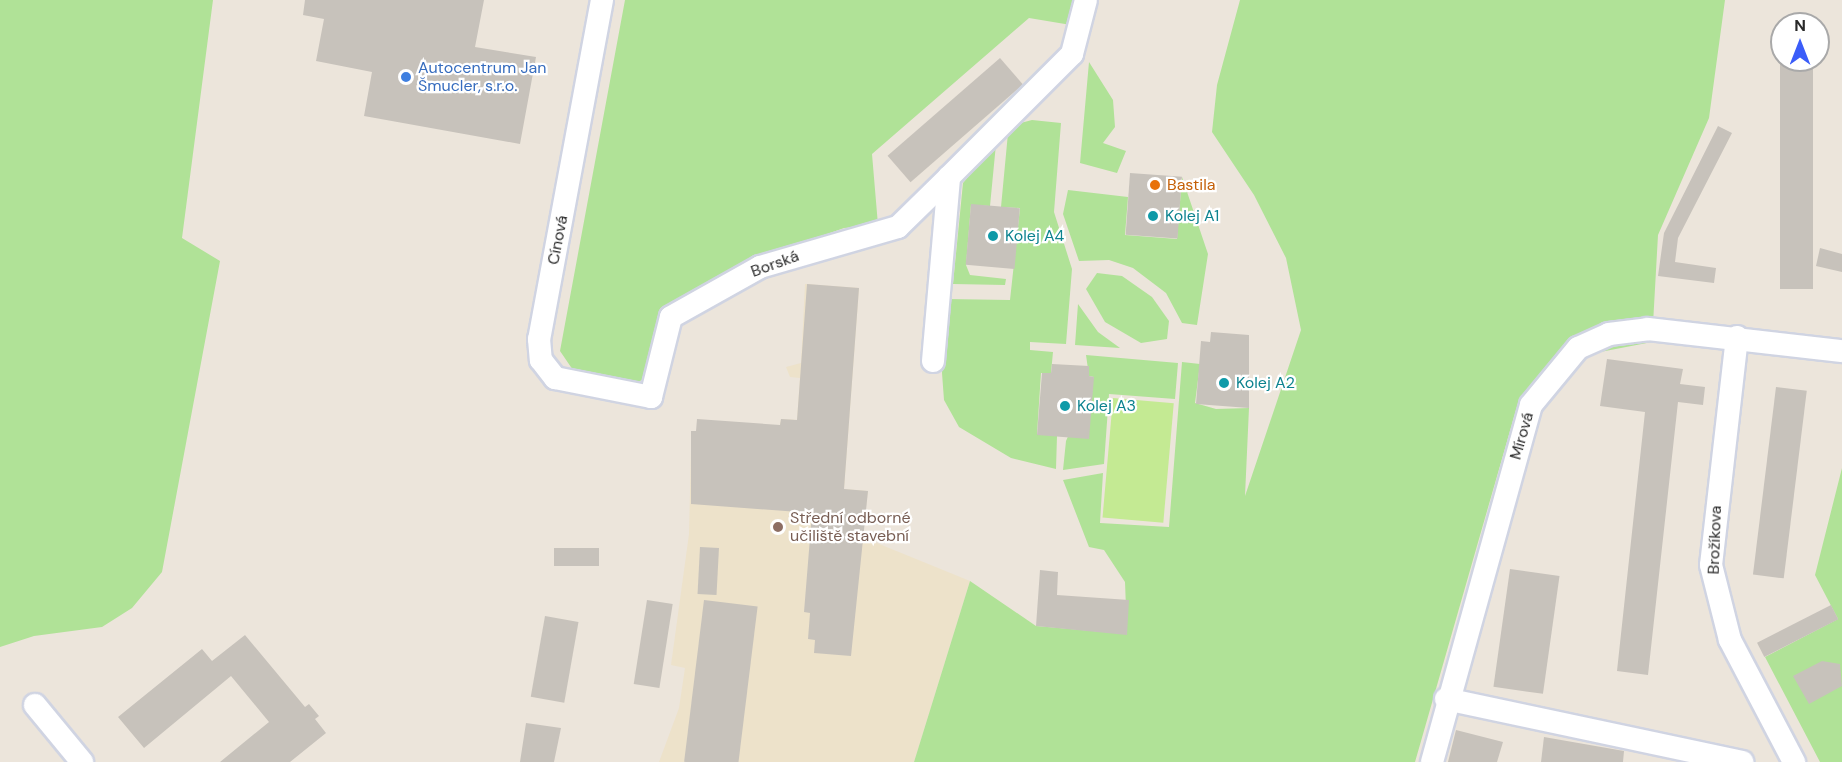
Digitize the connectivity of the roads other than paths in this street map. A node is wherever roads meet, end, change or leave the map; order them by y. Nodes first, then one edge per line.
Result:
1 (602, 0) edge
2 (1086, 0) edge
3 (949, 177) junction
4 (1737, 337) junction
5 (1842, 351) edge
6 (933, 361) dead end
7 (651, 397) joint
8 (1446, 699) junction
9 (35, 705) dead end
10 (82, 762) edge
11 (1432, 762) edge
12 (1742, 762) edge
13 (1794, 762) edge

1 - 7 street, Cínová
2 - 3 street, Borská
3 - 6 street
3 - 7 street, Borská
4 - 5 street, Mírová
4 - 8 street, Mírová
4 - 13 street, Brožíkova
8 - 11 street, Mírová
8 - 12 street
9 - 10 street

